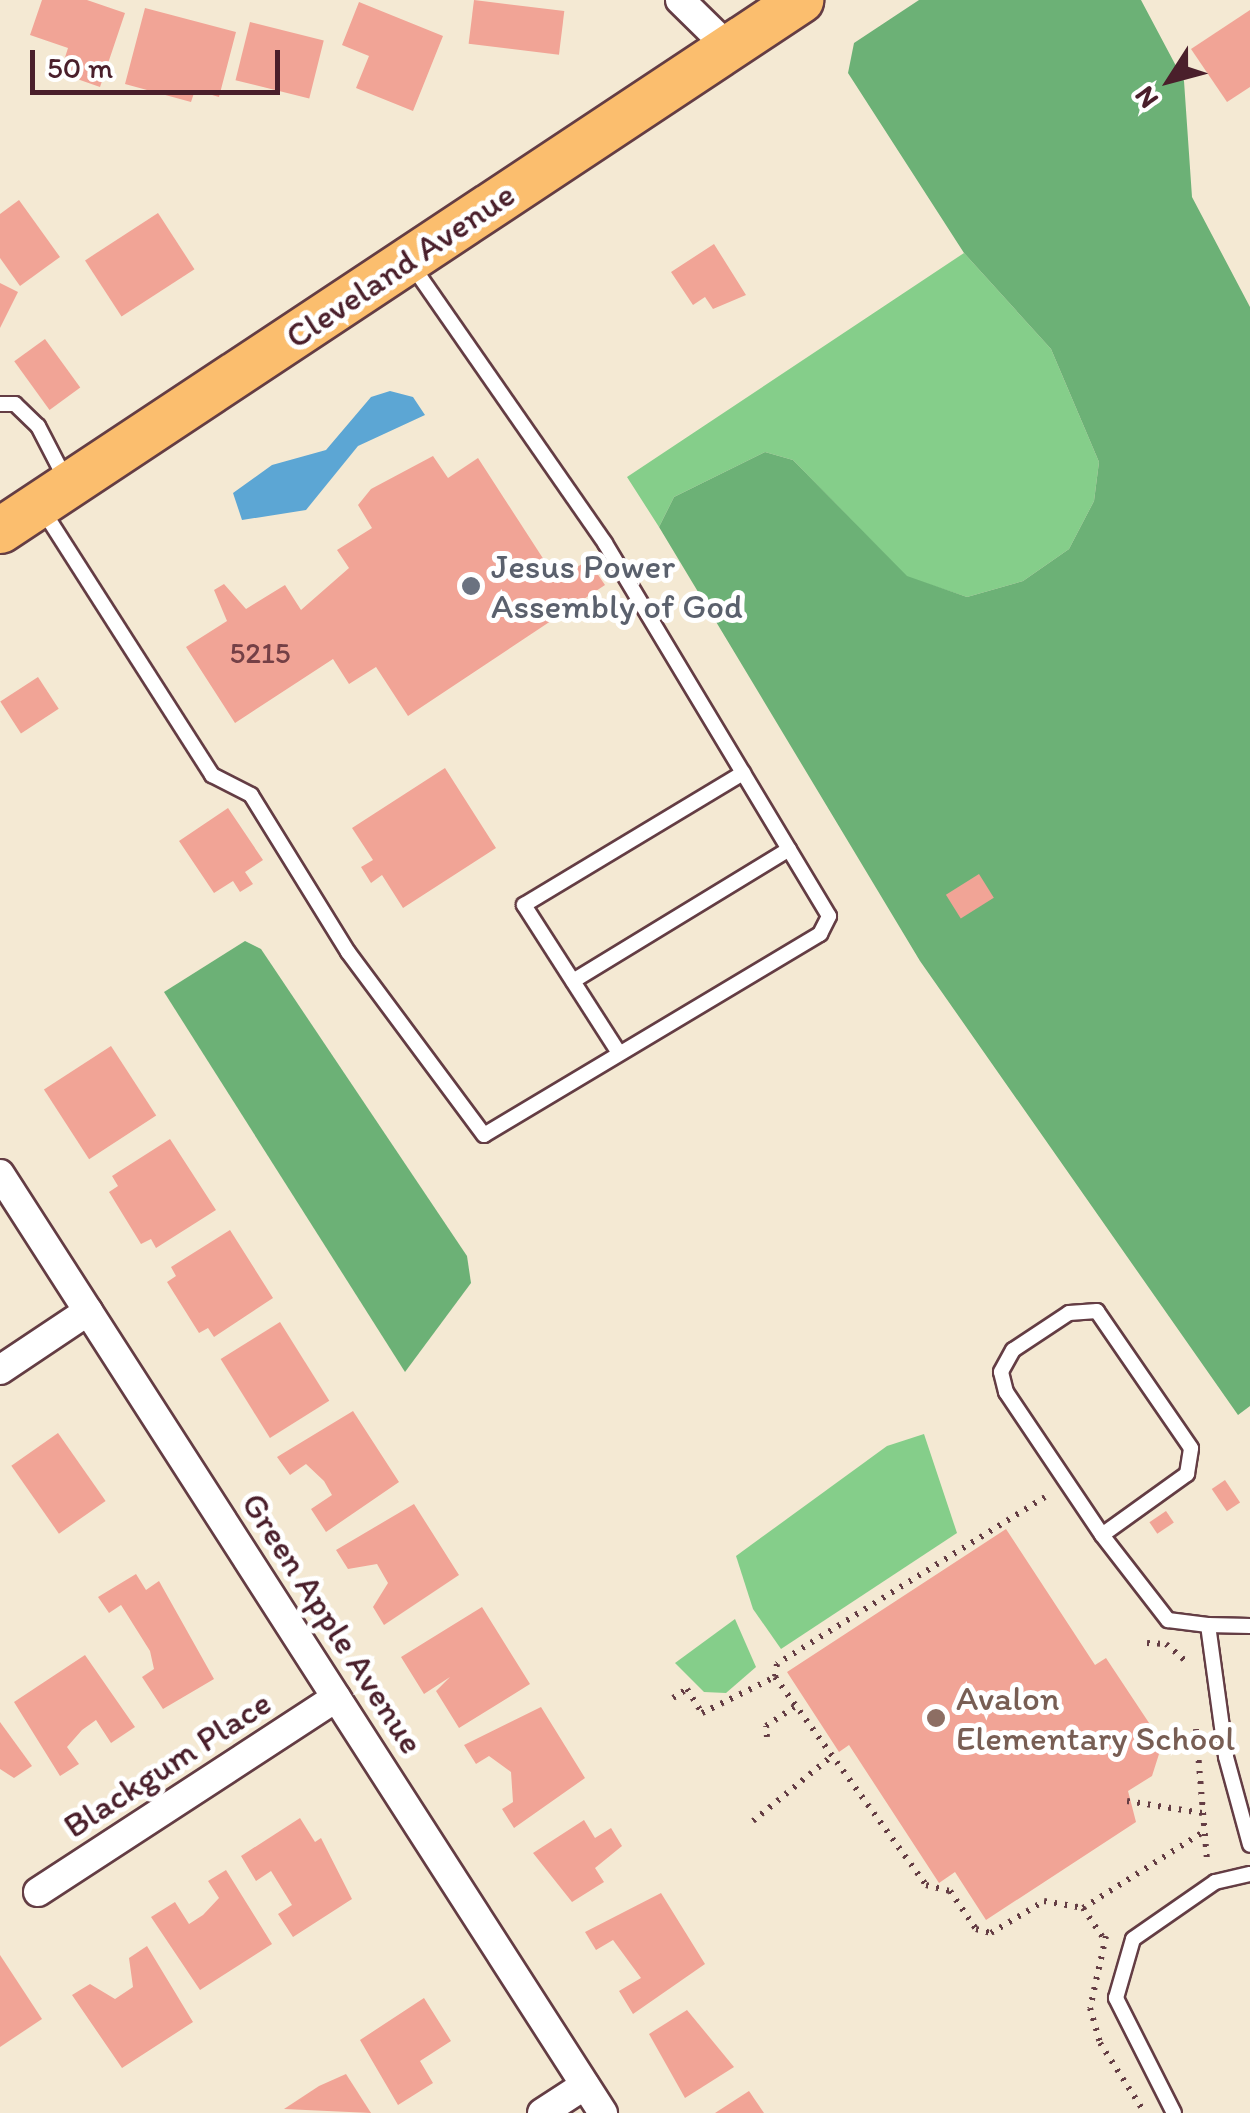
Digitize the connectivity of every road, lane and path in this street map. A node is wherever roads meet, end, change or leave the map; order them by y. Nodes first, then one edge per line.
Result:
1 (680, 0) edge
2 (800, 0) edge
3 (728, 47) junction
4 (409, 260) junction
5 (0, 404) edge
6 (54, 495) junction
7 (1, 529) edge
8 (743, 773) junction
9 (789, 849) junction
10 (573, 982) junction
11 (620, 1053) junction
12 (0, 1174) edge
13 (88, 1311) junction
14 (0, 1370) edge
15 (1054, 1501) dead end
16 (1102, 1535) junction
17 (1208, 1625) junction
18 (1250, 1626) edge
19 (1147, 1643) dead end
20 (1193, 1673) dead end
21 (775, 1677) junction
22 (336, 1698) junction
23 (673, 1698) dead end
24 (1194, 1706) dead end
25 (794, 1707) junction
26 (767, 1737) dead end
27 (833, 1755) junction
28 (1128, 1801) dead end
29 (1202, 1812) junction
30 (753, 1821) dead end
31 (1205, 1831) junction
32 (1250, 1846) edge
33 (1192, 1872) dead end
34 (1250, 1874) edge
35 (38, 1892) dead end
36 (1083, 1908) junction
37 (1118, 1921) dead end
38 (1104, 1938) junction
39 (585, 2085) junction
40 (542, 2113) edge
41 (604, 2113) edge
42 (1144, 2113) edge
43 (1174, 2113) edge

1 - 3 street
2 - 3 main road, Cleveland Avenue
3 - 4 main road, Cleveland Avenue
4 - 6 main road, Cleveland Avenue
4 - 8 lane
5 - 6 lane
6 - 7 main road, Cleveland Avenue
6 - 11 lane
8 - 9 lane
8 - 10 lane
9 - 10 lane
9 - 11 lane
10 - 11 lane
12 - 13 street, Green Apple Avenue
13 - 14 street
13 - 22 street, Green Apple Avenue
15 - 21 path
16 - 16 lane
16 - 17 lane
17 - 18 lane
17 - 32 lane
19 - 20 path
21 - 23 path
21 - 25 path
22 - 35 street, Blackgum Place
22 - 39 street, Green Apple Avenue
24 - 29 path
25 - 26 path
25 - 27 path
27 - 30 path
27 - 36 path
28 - 29 path
29 - 31 path
31 - 33 path
31 - 36 path
34 - 43 lane
36 - 38 path
37 - 38 path
38 - 42 path
39 - 40 street
39 - 41 street, Green Apple Avenue

